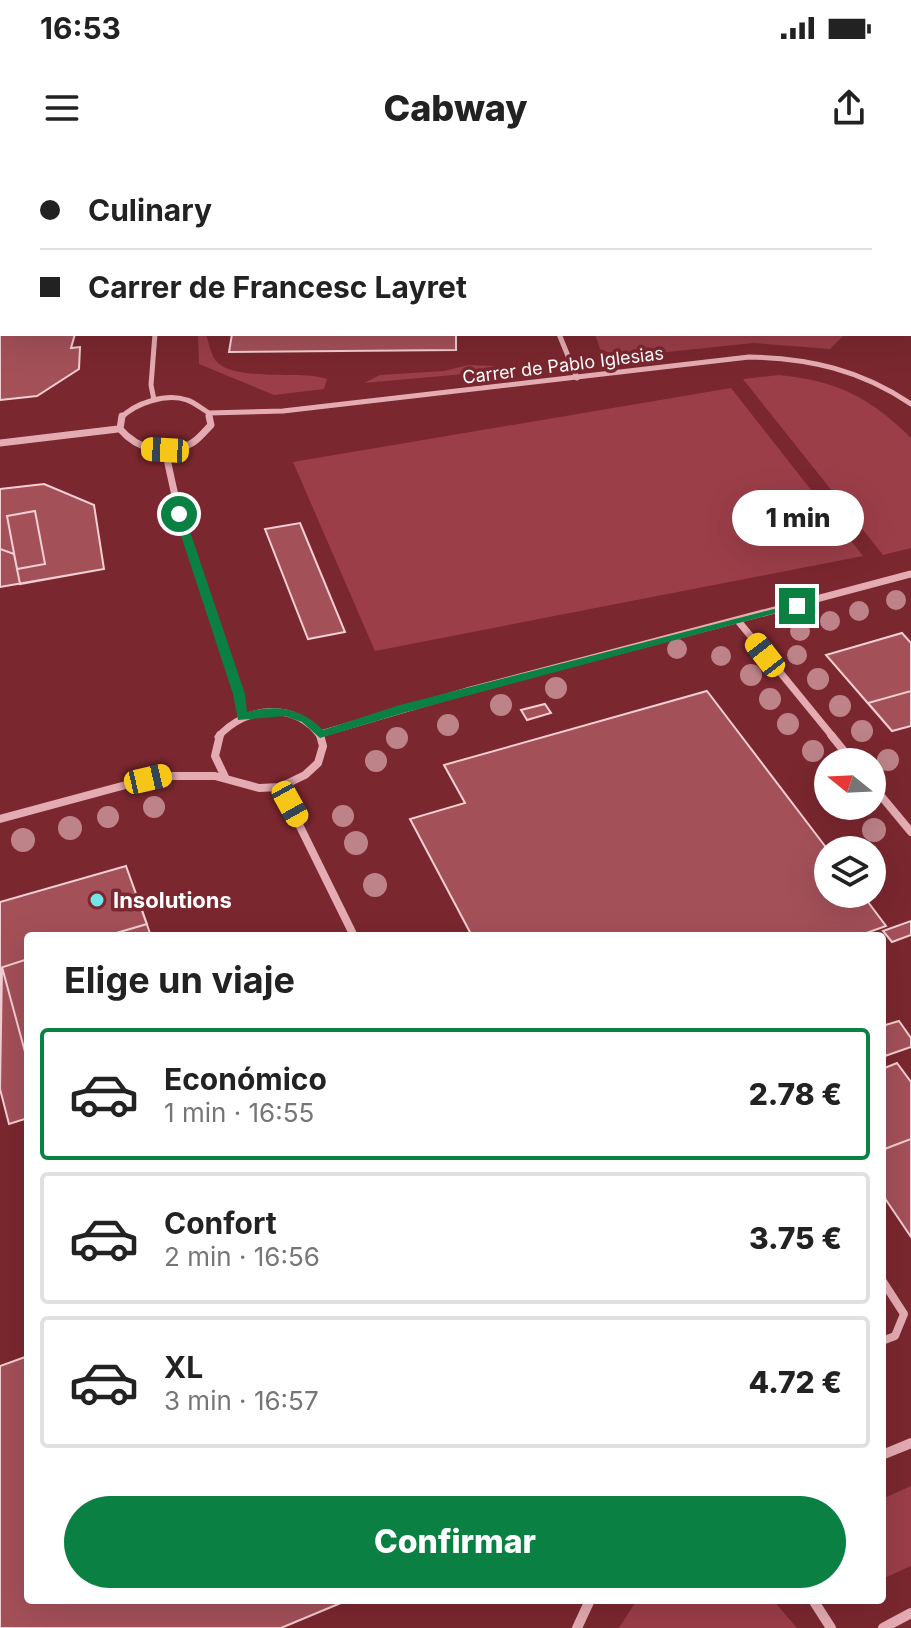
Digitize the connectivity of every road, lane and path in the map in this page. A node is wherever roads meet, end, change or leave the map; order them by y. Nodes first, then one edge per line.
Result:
1 (155, 336) edge
2 (560, 336) edge
3 (577, 378) junction
4 (154, 400) junction
5 (911, 404) edge
6 (209, 413) junction
7 (118, 429) junction
8 (0, 443) edge
9 (165, 450) junction
10 (911, 574) edge
11 (739, 622) junction
12 (242, 717) junction
13 (320, 734) junction
14 (842, 748) edge
15 (225, 777) junction
16 (280, 786) junction
17 (886, 802) edge
18 (0, 819) edge
19 (911, 832) edge
20 (352, 932) edge
21 (886, 1286) edge
22 (886, 1339) edge
23 (911, 1443) edge
24 (886, 1453) edge
25 (588, 1604) edge
26 (816, 1604) edge
27 (911, 1613) edge
28 (577, 1628) edge
29 (831, 1628) edge
30 (883, 1628) edge

1 - 4 street
2 - 3 street
3 - 5 street, Carrer de Pablo Iglesias
3 - 6 street, Carrer de Pablo Iglesias
4 - 6 street
4 - 7 street
6 - 9 street
7 - 8 street
7 - 9 street
9 - 12 street
10 - 11 street
11 - 13 street
11 - 14 street
12 - 13 street
12 - 15 street
13 - 16 street
15 - 16 street
15 - 18 street
16 - 20 street
17 - 19 street
21 - 22 lane
23 - 24 street
25 - 28 street
26 - 29 street
27 - 30 street

